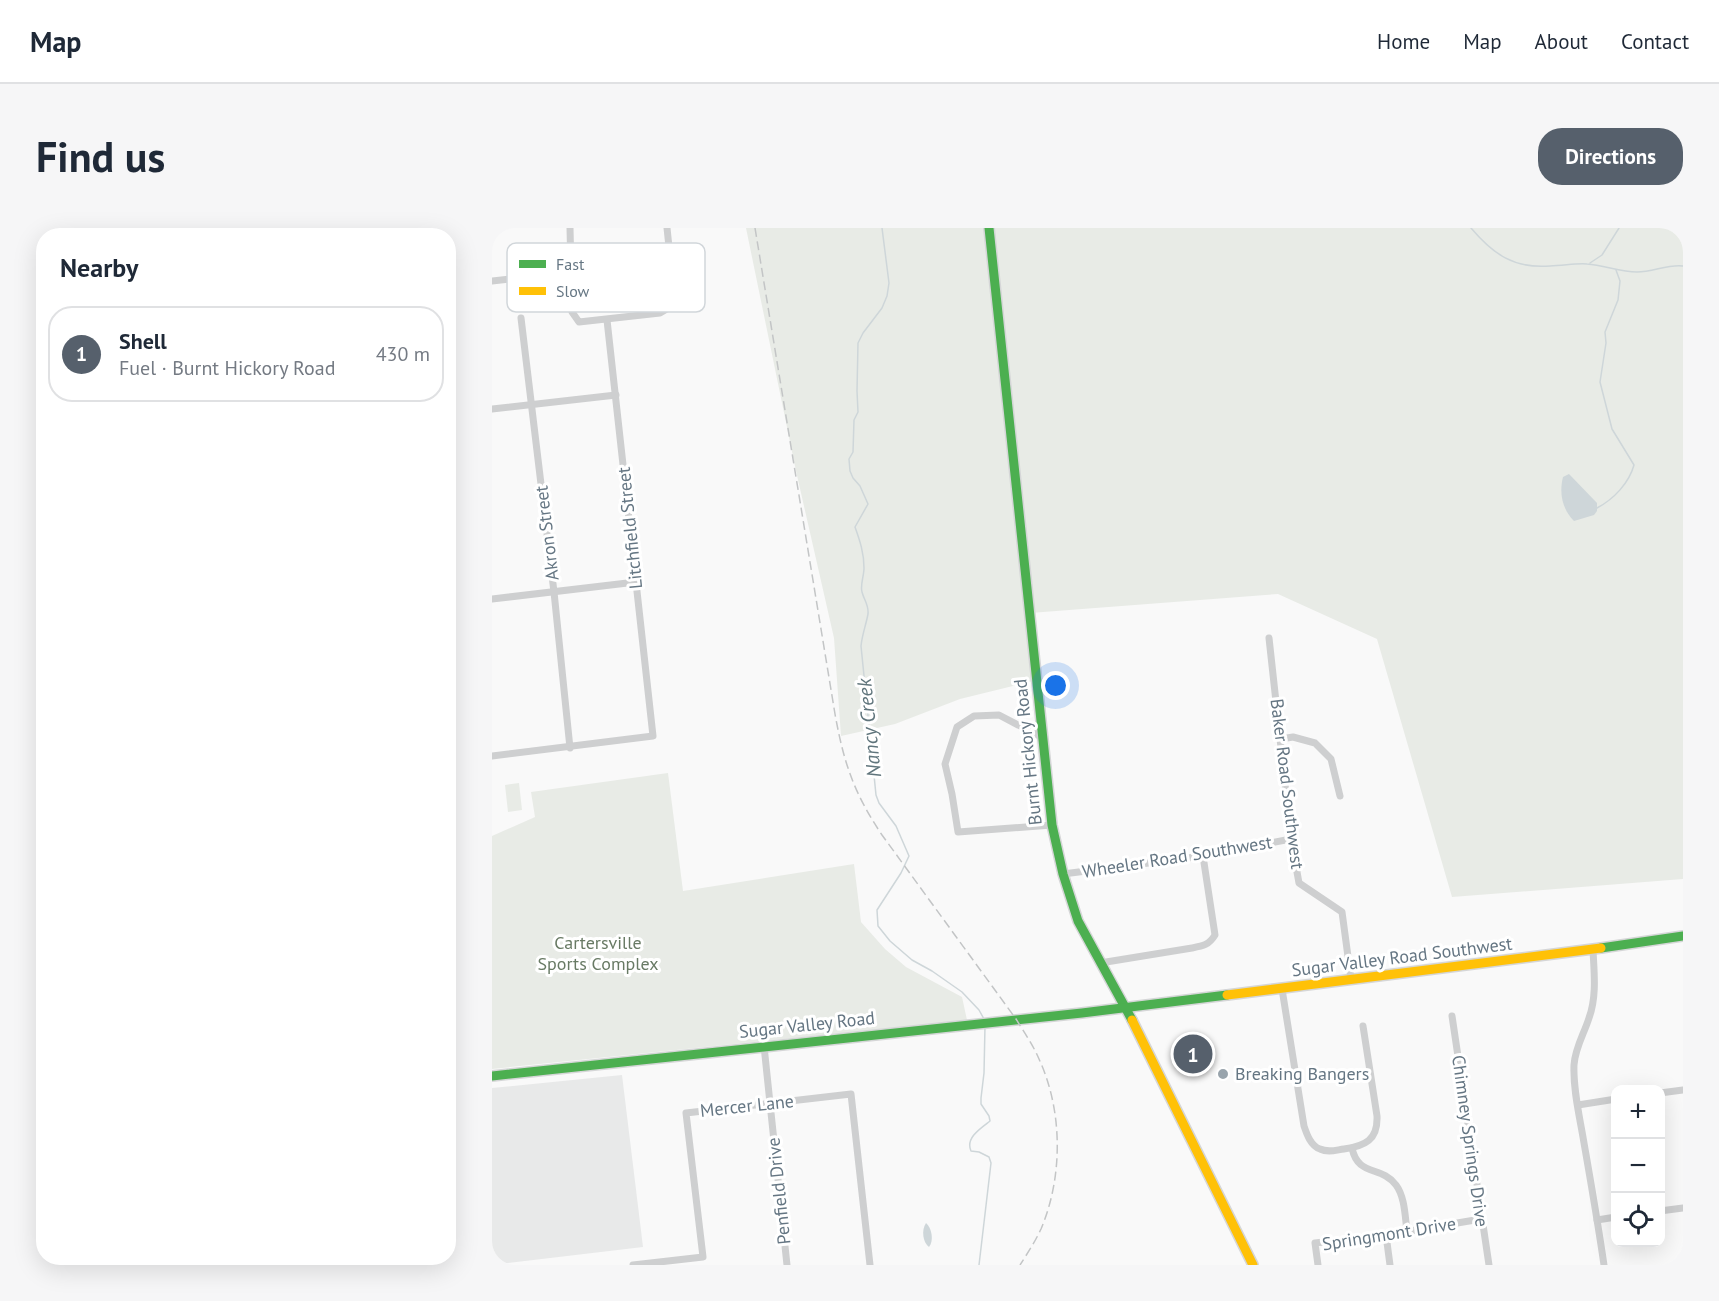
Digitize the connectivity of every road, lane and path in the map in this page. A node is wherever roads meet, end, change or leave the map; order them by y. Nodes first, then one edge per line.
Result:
1 (667, 228) edge
2 (989, 228) edge
3 (669, 243) edge
4 (507, 279) edge
5 (492, 281) edge
6 (572, 312) edge
7 (662, 312) edge
8 (521, 318) dead end
9 (607, 320) junction
10 (615, 395) junction
11 (531, 405) junction
12 (492, 409) edge
13 (636, 582) junction
14 (554, 592) junction
15 (492, 599) edge
16 (1269, 638) dead end
17 (1043, 738) junction
18 (1281, 739) junction
19 (570, 747) junction
20 (492, 756) edge
21 (1340, 796) dead end
22 (1052, 825) junction
23 (1291, 839) junction
24 (1203, 856) junction
25 (1063, 874) junction
26 (1683, 936) edge
27 (1593, 950) junction
28 (1100, 963) junction
29 (1351, 979) junction
30 (1282, 989) junction
31 (1126, 1007) junction
32 (1452, 1016) dead end
33 (1363, 1026) dead end
34 (764, 1046) junction
35 (492, 1076) edge
36 (1683, 1090) edge
37 (1665, 1092) edge
38 (1611, 1100) edge
39 (770, 1103) junction
40 (1578, 1105) junction
41 (1352, 1148) junction
42 (1683, 1208) edge
43 (1665, 1210) edge
44 (1481, 1219) junction
45 (1611, 1219) edge
46 (1597, 1220) junction
47 (1407, 1231) junction
48 (1386, 1235) junction
49 (633, 1265) edge
50 (788, 1265) edge
51 (870, 1265) edge
52 (1253, 1265) edge
53 (1318, 1265) edge
54 (1390, 1265) edge
55 (1489, 1265) edge
56 (1604, 1265) edge

1 - 3 street
2 - 17 street, Burnt Hickory Road
4 - 5 street
6 - 9 street
7 - 9 street
8 - 11 street, Akron Street
9 - 10 street, Litchfield Street
10 - 11 street
10 - 13 street, Litchfield Street
11 - 12 street
11 - 14 street, Akron Street
13 - 14 street
13 - 19 street, Litchfield Street
14 - 15 street
14 - 19 street, Akron Street
16 - 18 street, Baker Road Southwest
17 - 22 street, Burnt Hickory Road
17 - 22 street
18 - 21 street
18 - 23 street, Baker Road Southwest
19 - 20 street
22 - 25 street, Burnt Hickory Road
23 - 24 street, Wheeler Road Southwest
23 - 29 street, Baker Road Southwest
24 - 25 street, Wheeler Road Southwest
24 - 28 street
25 - 28 street, Burnt Hickory Road
26 - 27 street, Sugar Valley Road Southwest
27 - 29 street, Sugar Valley Road Southwest
27 - 40 street
28 - 31 street, Burnt Hickory Road
29 - 30 street, Sugar Valley Road Southwest
30 - 31 street, Sugar Valley Road Southwest
30 - 41 street
31 - 34 street, Sugar Valley Road
31 - 52 street, Burnt Hickory Road
32 - 44 street, Chimney Springs Drive
33 - 41 street
34 - 35 street, Sugar Valley Road
34 - 39 street, Penfield Drive
36 - 37 street
38 - 40 street
39 - 49 street, Mercer Lane
39 - 50 street, Penfield Drive
39 - 51 street, Mercer Lane
40 - 46 street
41 - 47 street
42 - 43 street
44 - 47 street, Springmont Drive
44 - 55 street, Chimney Springs Drive
45 - 46 street
46 - 56 street
47 - 48 street, Springmont Drive
48 - 53 street, Springmont Drive
48 - 54 street

